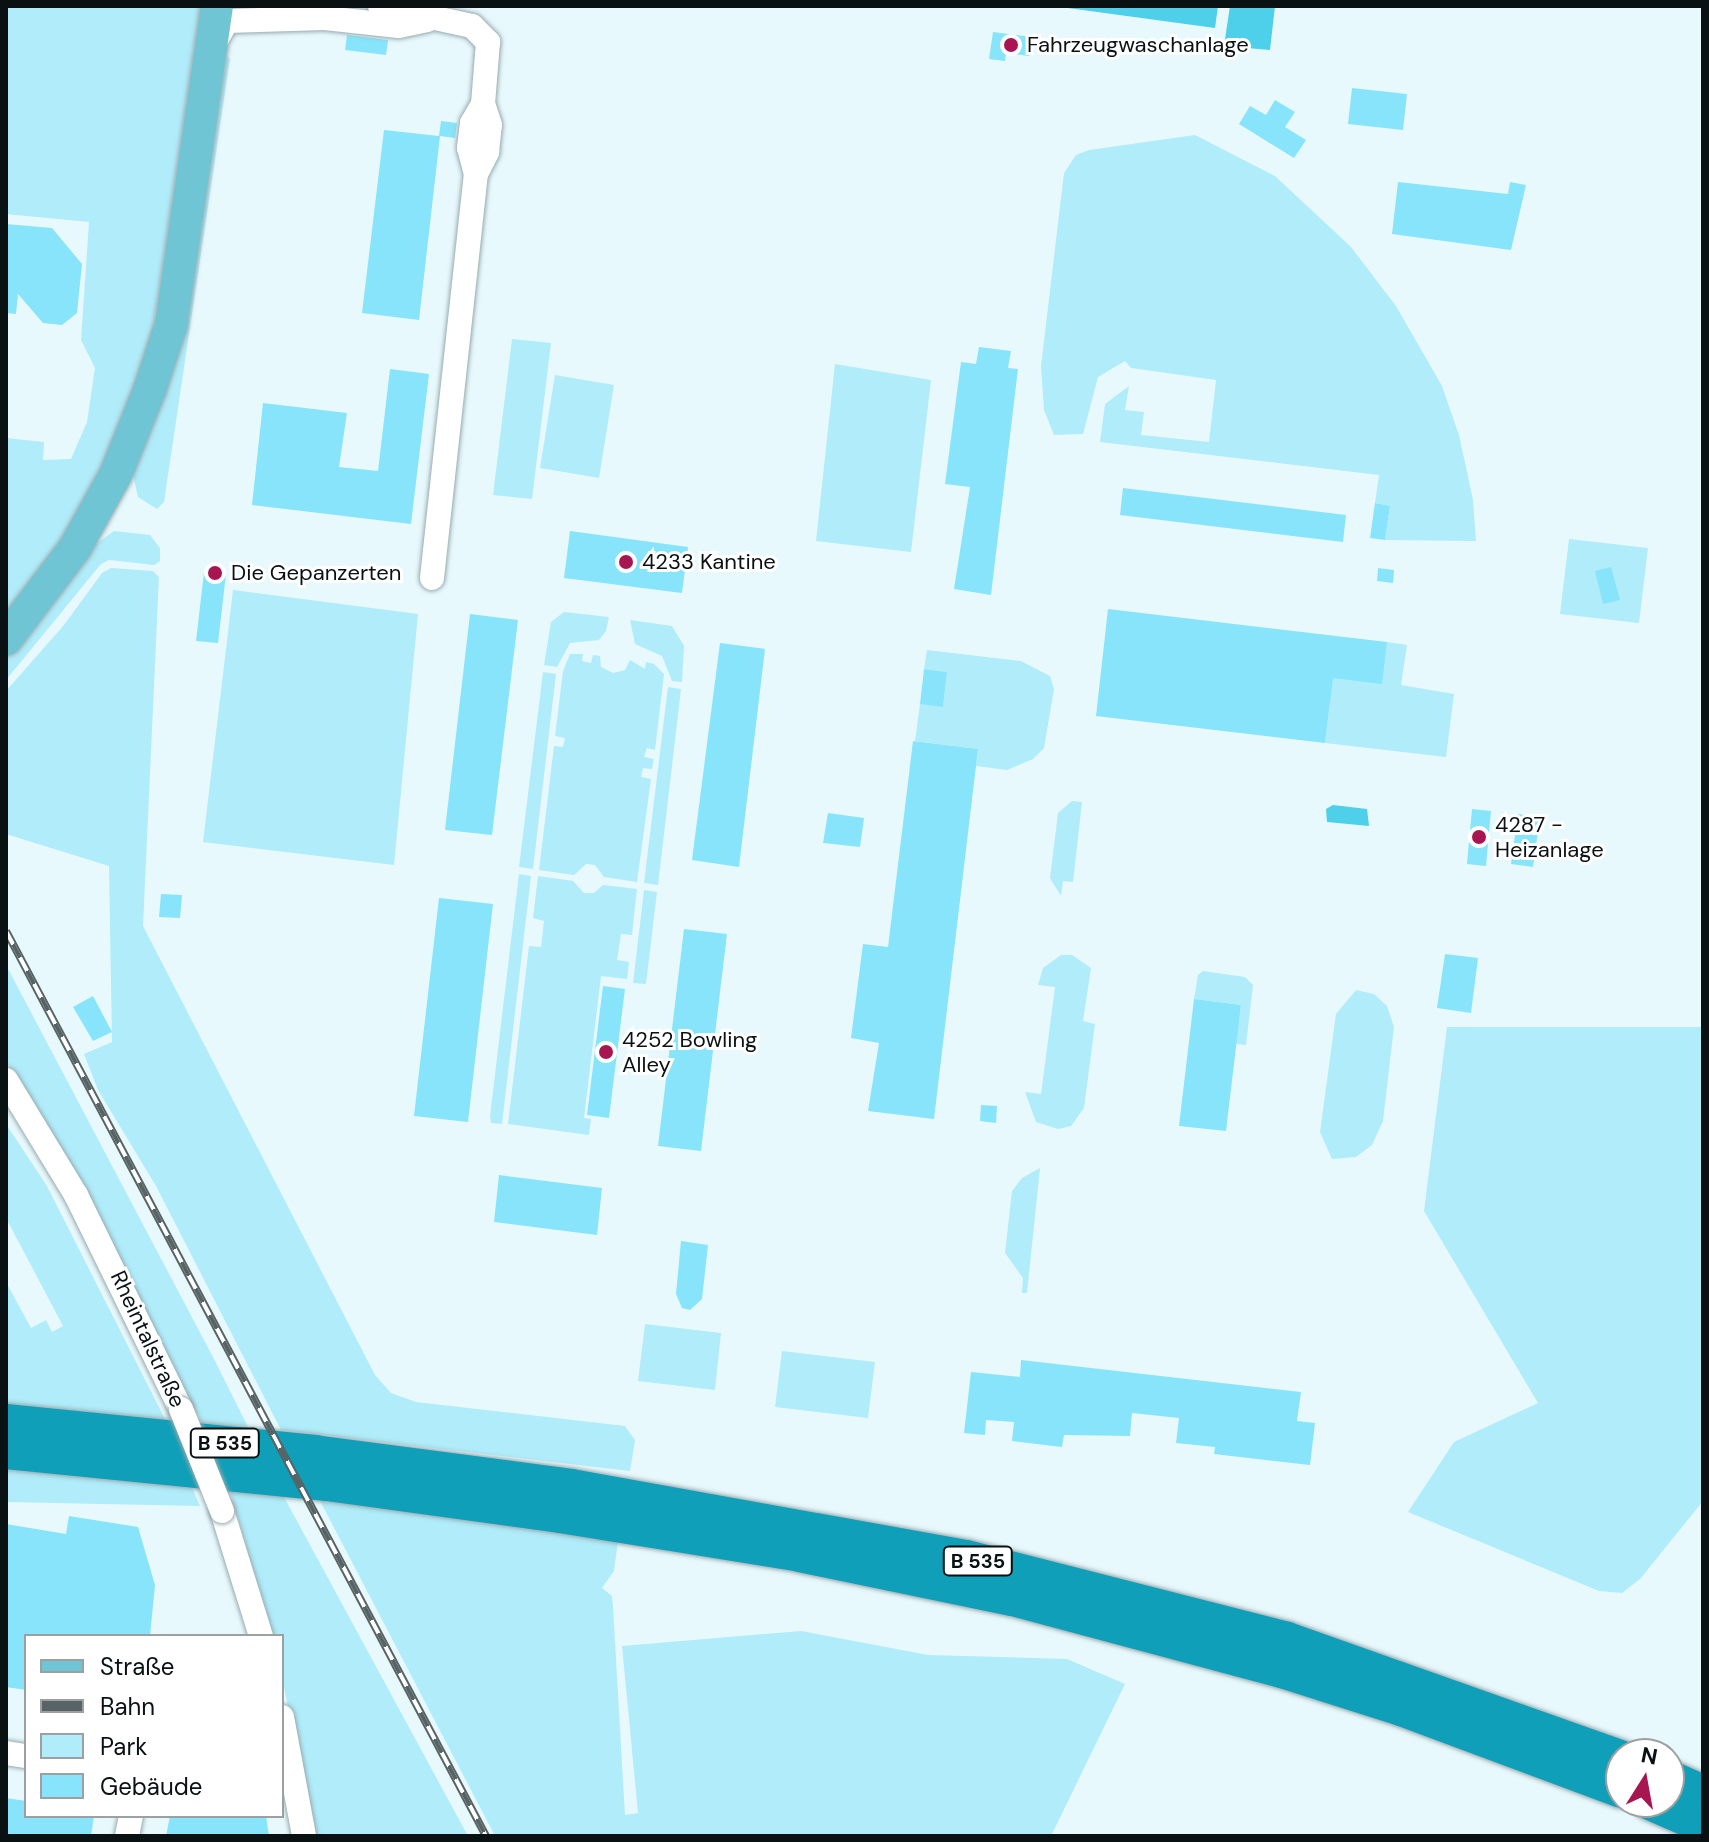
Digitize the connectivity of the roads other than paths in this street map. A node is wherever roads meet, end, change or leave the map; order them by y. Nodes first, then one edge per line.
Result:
1 (217, 6) edge
2 (393, 14) edge
3 (212, 48) junction
4 (432, 578) dead end
5 (6, 639) edge
6 (10, 1096) edge
7 (6, 1422) edge
8 (6, 1451) edge
9 (260, 1634) edge
10 (284, 1728) edge
11 (1605, 1752) edge
12 (1605, 1784) edge
13 (304, 1836) edge

1 - 3 main road
2 - 3 street
2 - 4 street
3 - 5 main road
6 - 9 street, Rheintalstraße, bridge
7 - 11 highway, B 535
8 - 12 highway, B 535
10 - 13 street

